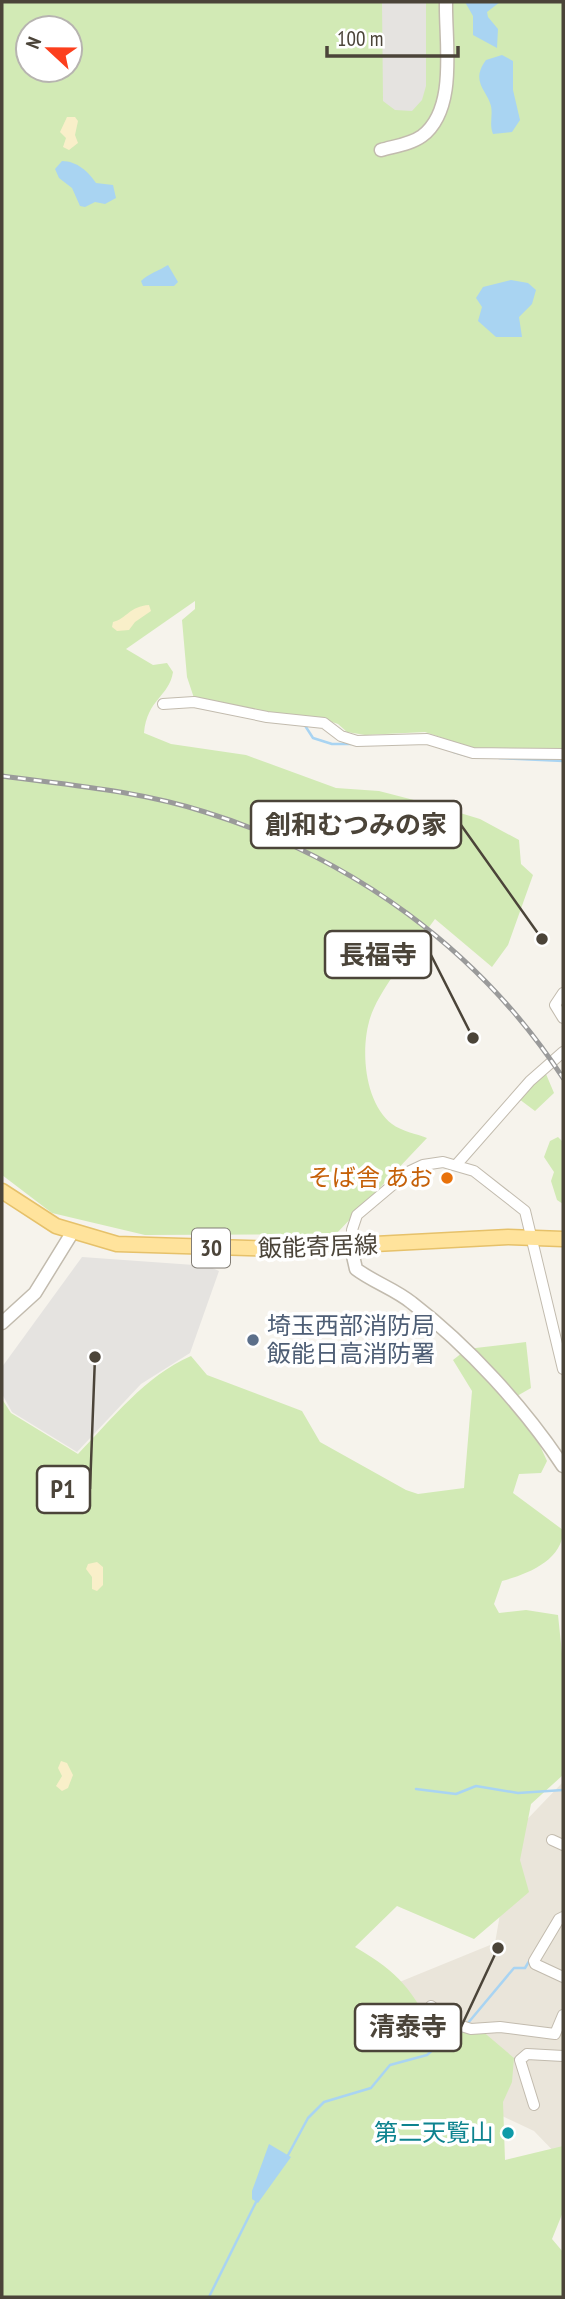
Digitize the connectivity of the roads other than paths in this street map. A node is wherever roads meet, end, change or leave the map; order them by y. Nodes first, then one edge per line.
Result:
1 (446, 2) edge
2 (381, 150) dead end
3 (163, 704) dead end
4 (563, 754) edge
5 (563, 993) edge
6 (563, 1018) edge
7 (563, 1052) edge
8 (457, 1164) junction
9 (2, 1191) edge
10 (72, 1233) junction
11 (534, 1237) junction
12 (563, 1239) edge
13 (351, 1247) junction
14 (2, 1323) edge
15 (563, 1369) edge
16 (563, 1466) edge
17 (552, 1840) dead end
18 (563, 1844) edge
19 (563, 1917) edge
20 (563, 1978) edge
21 (431, 2006) dead end
22 (563, 2015) edge
23 (555, 2034) junction
24 (563, 2043) edge
25 (563, 2056) edge
26 (534, 2105) dead end

1 - 2 street
3 - 4 street
5 - 6 street
7 - 8 street
8 - 11 street
8 - 13 street
9 - 10 main road, 飯能寄居線 / 30
10 - 13 main road, 飯能寄居線 / 30
10 - 14 street
11 - 12 main road, 飯能寄居線 / 30
11 - 13 main road, 飯能寄居線 / 30
11 - 15 street
13 - 16 street
17 - 18 street
19 - 20 street
21 - 23 street
22 - 23 street
23 - 24 street
25 - 26 street

